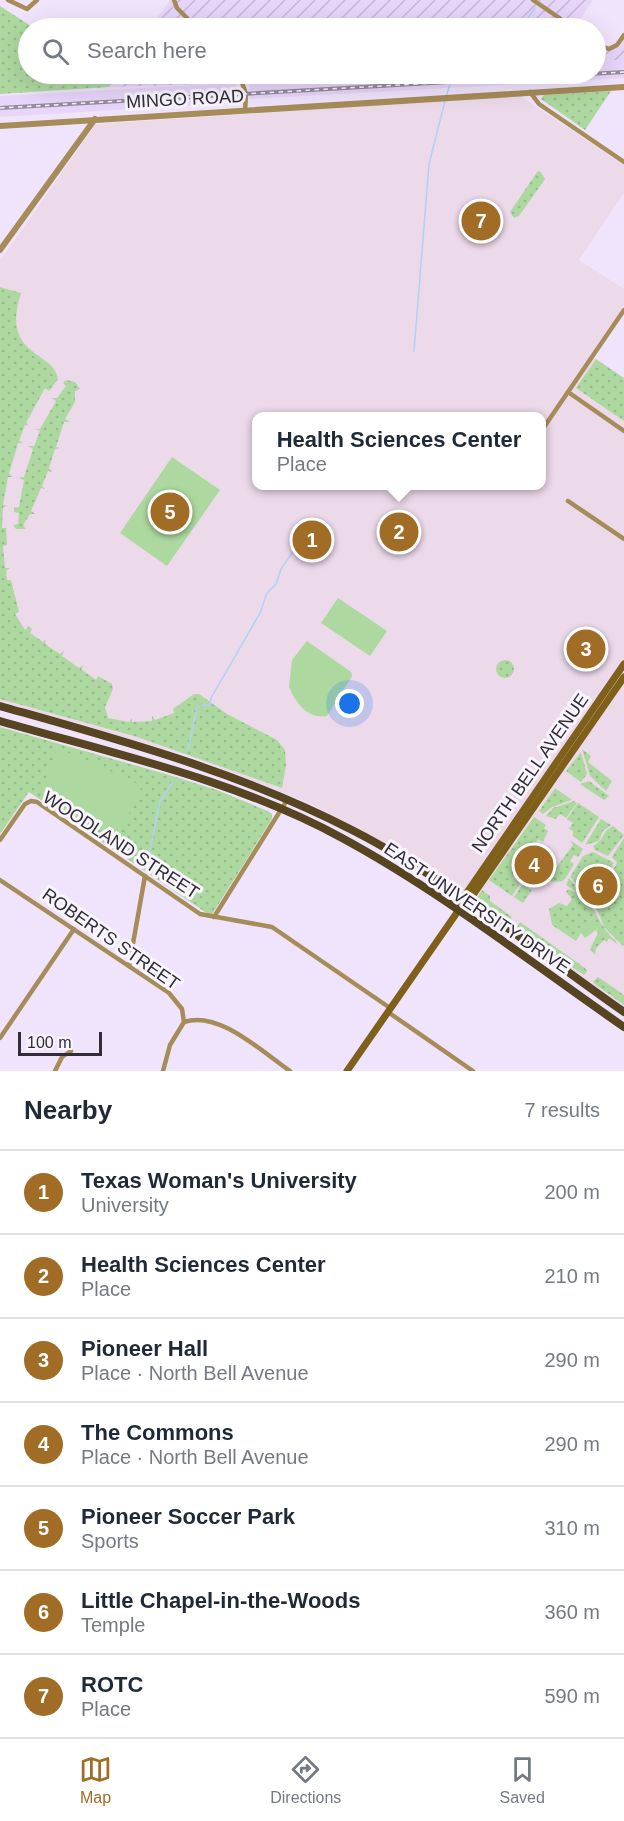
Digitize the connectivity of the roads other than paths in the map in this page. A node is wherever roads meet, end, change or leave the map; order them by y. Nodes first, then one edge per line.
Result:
1 (8, 0) edge
2 (38, 0) edge
3 (174, 0) edge
4 (533, 0) edge
5 (187, 18) edge
6 (559, 18) edge
7 (624, 35) edge
8 (606, 48) edge
9 (242, 84) edge
10 (624, 87) edge
11 (530, 92) junction
12 (245, 111) junction
13 (95, 119) junction
14 (0, 126) edge
15 (624, 162) edge
16 (0, 250) edge
17 (624, 310) edge
18 (622, 316) edge
19 (568, 392) junction
20 (546, 424) edge
21 (624, 431) edge
22 (568, 501) dead end
23 (624, 538) edge
24 (624, 664) edge
25 (624, 677) edge
26 (0, 706) edge
27 (0, 721) edge
28 (287, 800) junction
29 (283, 810) junction
30 (0, 840) edge
31 (145, 876) junction
32 (0, 880) edge
33 (465, 901) junction
34 (458, 910) junction
35 (214, 918) junction
36 (74, 929) junction
37 (129, 966) junction
38 (389, 1011) junction
39 (624, 1012) edge
40 (184, 1022) junction
41 (624, 1027) edge
42 (0, 1038) edge
43 (71, 1051) dead end
44 (55, 1071) edge
45 (163, 1071) edge
46 (290, 1071) edge
47 (346, 1071) edge
48 (473, 1071) edge

1 - 2 street
3 - 5 street
4 - 6 street
7 - 8 street
9 - 12 street
10 - 11 street, MINGO ROAD
11 - 12 street, MINGO ROAD
11 - 15 street
12 - 13 street, MINGO ROAD
13 - 14 street, MINGO ROAD
13 - 16 street
17 - 18 street
18 - 19 street
19 - 20 street
19 - 21 street
22 - 23 street
24 - 33 main road, NORTH BELL AVENUE
25 - 33 main road, NORTH BELL AVENUE
26 - 28 main road, EAST UNIVERSITY DRIVE
27 - 29 main road, EAST UNIVERSITY DRIVE
28 - 29 street
28 - 33 main road, EAST UNIVERSITY DRIVE
29 - 34 main road, EAST UNIVERSITY DRIVE
29 - 35 street
30 - 31 street, WOODLAND STREET
31 - 35 street, WOODLAND STREET
31 - 37 street
32 - 36 street, ROBERTS STREET
33 - 34 main road, NORTH BELL AVENUE
33 - 39 main road, EAST UNIVERSITY DRIVE
34 - 38 main road, NORTH BELL AVENUE
34 - 41 main road, EAST UNIVERSITY DRIVE
35 - 38 street, WOODLAND STREET
36 - 37 street, ROBERTS STREET
36 - 42 street
37 - 40 street, ROBERTS STREET
38 - 47 main road, NORTH BELL AVENUE
38 - 48 street, WOODLAND STREET
40 - 45 street
40 - 46 street
43 - 44 street

